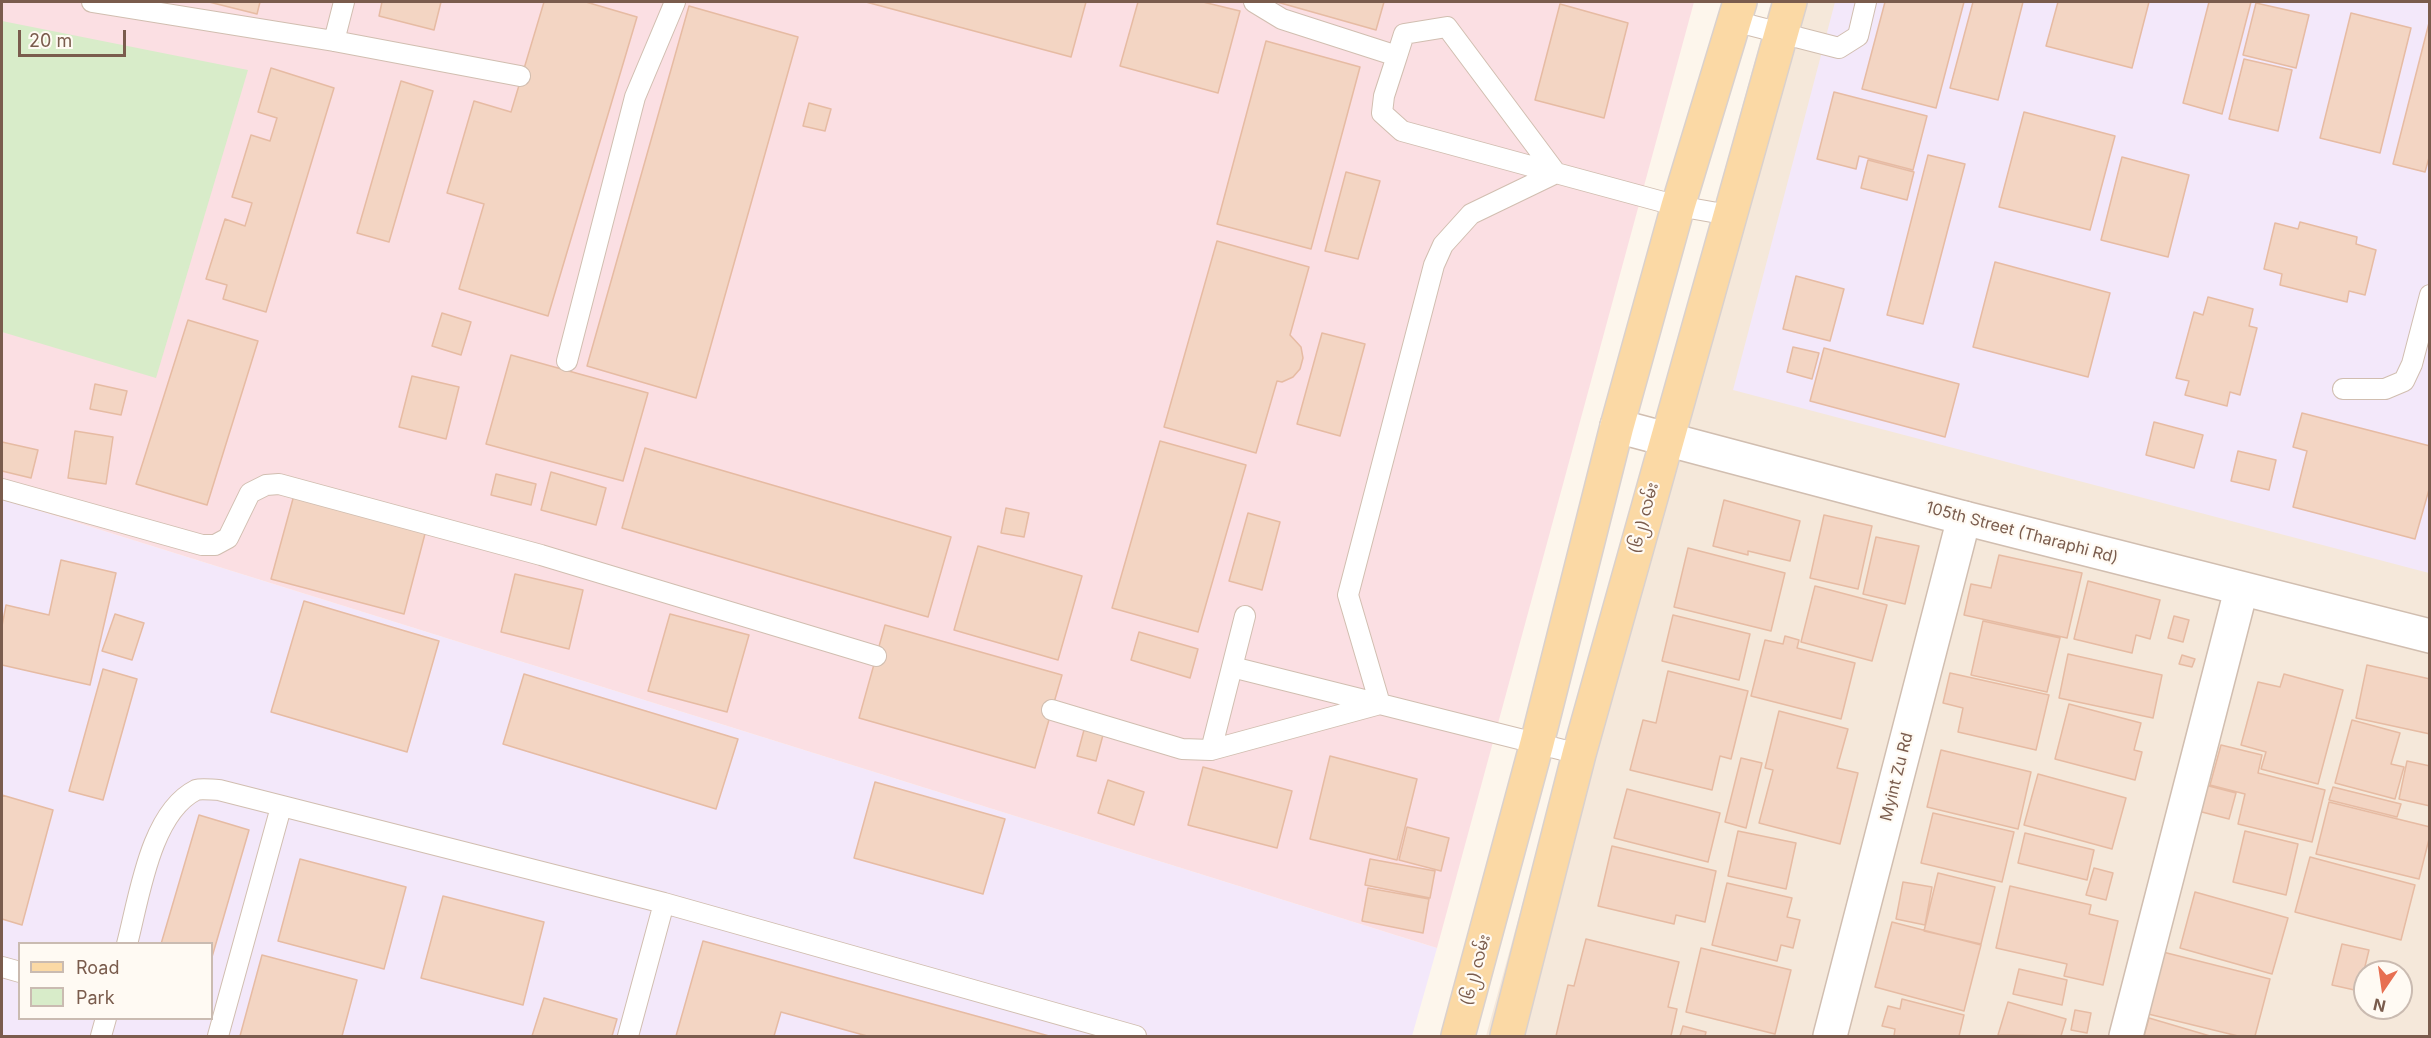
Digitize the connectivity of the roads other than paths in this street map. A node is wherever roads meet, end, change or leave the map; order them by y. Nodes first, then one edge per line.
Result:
1 (92, 2) edge
2 (344, 2) edge
3 (675, 2) edge
4 (1254, 2) edge
5 (1866, 2) edge
6 (1737, 11) edge
7 (1786, 17) edge
8 (334, 41) junction
9 (1396, 56) junction
10 (520, 76) dead end
11 (1556, 172) junction
12 (1678, 206) junction
13 (1729, 215) junction
14 (2430, 295) edge
15 (567, 361) dead end
16 (2343, 389) dead end
17 (1617, 426) junction
18 (1666, 438) junction
19 (2, 489) edge
20 (1964, 518) junction
21 (2241, 590) junction
22 (1245, 616) dead end
23 (2430, 636) edge
24 (876, 656) dead end
25 (1232, 667) junction
26 (1380, 704) junction
27 (1052, 710) dead end
28 (1537, 743) junction
29 (1211, 750) junction
30 (1579, 754) junction
31 (281, 807) junction
32 (664, 903) junction
33 (128, 942) edge
34 (2, 967) edge
35 (18, 971) edge
36 (105, 1020) edge
37 (101, 1036) edge
38 (218, 1036) edge
39 (628, 1036) edge
40 (1136, 1036) edge
41 (1458, 1036) edge
42 (1507, 1036) edge
43 (1830, 1036) edge
44 (2126, 1036) edge

1 - 8 lane
2 - 8 lane
3 - 15 lane
4 - 9 lane
5 - 7 lane
6 - 7 lane
6 - 12 main road, (၆၂) လမ်း
7 - 13 main road, (၆၂) လမ်း
8 - 10 lane
9 - 11 lane
9 - 11 lane
11 - 12 lane
11 - 26 lane
12 - 13 lane
12 - 17 main road, (၆၂) လမ်း
13 - 18 main road, (၆၂) လမ်း
14 - 16 lane
17 - 18 street, 105th Street (Tharaphi Rd)
17 - 28 main road, (၆၂) လမ်း
18 - 20 street, 105th Street (Tharaphi Rd)
18 - 30 main road, (၆၂) လမ်း
19 - 24 lane
20 - 21 street, 105th Street (Tharaphi Rd)
20 - 43 street, Myint Zu Rd
21 - 23 street, 105th Street (Tharaphi Rd)
21 - 44 street
22 - 25 lane
25 - 26 lane
25 - 29 lane
26 - 28 lane
26 - 29 lane
27 - 29 lane
28 - 30 lane
28 - 41 main road, (၆၂) လမ်း
30 - 42 main road, (၆၂) လမ်း
31 - 32 lane
31 - 33 lane
31 - 38 lane
32 - 39 lane
32 - 40 lane
34 - 35 lane
36 - 37 lane

